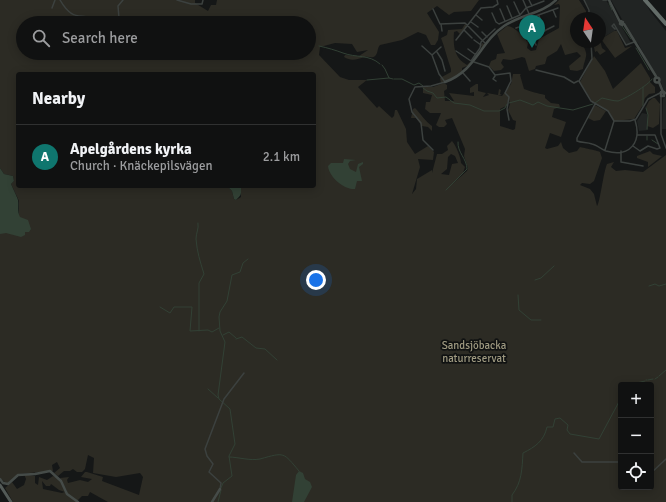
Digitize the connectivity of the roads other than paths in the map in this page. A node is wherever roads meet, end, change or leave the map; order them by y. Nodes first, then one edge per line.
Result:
1 (55, 0) edge
2 (60, 0) edge
3 (123, 0) edge
4 (177, 0) edge
5 (203, 0) edge
6 (497, 0) edge
7 (522, 0) edge
8 (529, 0) edge
9 (556, 0) edge
10 (584, 0) edge
11 (603, 0) edge
12 (608, 0) edge
13 (647, 0) edge
14 (544, 1) edge
15 (197, 2) edge
16 (514, 2) dead end
17 (507, 6) dead end
18 (532, 6) junction
19 (52, 8) dead end
20 (526, 8) junction
21 (558, 8) dead end
22 (433, 9) dead end
23 (500, 9) dead end
24 (553, 10) junction
25 (589, 12) edge
26 (492, 13) dead end
27 (476, 14) junction
28 (529, 14) junction
29 (520, 15) junction
30 (81, 16) edge
31 (119, 16) edge
32 (539, 16) junction
33 (556, 17) dead end
34 (512, 18) junction
35 (530, 18) junction
36 (482, 20) dead end
37 (531, 20) dead end
38 (471, 22) junction
39 (505, 22) junction
40 (665, 22) edge
41 (441, 24) junction
42 (528, 24) junction
43 (468, 26) junction
44 (554, 26) dead end
45 (478, 27) dead end
46 (516, 28) dead end
47 (495, 29) dead end
48 (615, 29) dead end
49 (464, 30) junction
50 (442, 31) dead end
51 (530, 31) junction
52 (545, 31) junction
53 (482, 32) dead end
54 (522, 34) dead end
55 (538, 34) junction
56 (532, 36) junction
57 (487, 37) junction
58 (532, 39) junction
59 (456, 40) dead end
60 (483, 41) junction
61 (528, 41) dead end
62 (635, 41) junction
63 (487, 44) junction
64 (481, 45) junction
65 (536, 45) dead end
66 (422, 46) dead end
67 (441, 47) dead end
68 (591, 48) edge
69 (468, 49) dead end
70 (456, 51) dead end
71 (437, 52) junction
72 (476, 54) junction
73 (432, 55) junction
74 (474, 62) junction
75 (536, 70) dead end
76 (445, 71) dead end
77 (463, 73) junction
78 (495, 75) junction
79 (470, 81) dead end
80 (496, 81) dead end
81 (579, 81) junction
82 (445, 82) junction
83 (663, 94) edge
84 (594, 104) junction
85 (509, 120) dead end
86 (635, 120) junction
87 (614, 121) junction
88 (637, 135) junction
89 (633, 146) junction
90 (660, 148) junction
91 (666, 148) edge
92 (433, 150) dead end
93 (605, 150) junction
94 (621, 151) junction
95 (661, 152) dead end
96 (643, 166) dead end
97 (244, 373) dead end
98 (574, 453) dead end
99 (666, 459) edge
100 (618, 462) edge
101 (654, 470) edge
102 (0, 479) edge
103 (0, 485) edge
104 (220, 489) joint
105 (10, 502) edge
106 (78, 502) edge
107 (212, 502) edge

1 - 19 street
2 - 30 street
3 - 31 street
4 - 15 street
5 - 15 street
6 - 27 street
7 - 20 street
8 - 18 street
9 - 28 street
10 - 25 street
11 - 12 street
12 - 62 street
13 - 40 highway
14 - 18 street
16 - 29 street
17 - 34 street
18 - 20 street
20 - 28 street
20 - 29 street
21 - 24 street
22 - 41 street
23 - 39 street
24 - 32 street
24 - 33 street
26 - 39 street
27 - 36 street
27 - 38 street
28 - 35 street
28 - 63 street
29 - 34 street
32 - 35 street
32 - 52 street
34 - 39 street
35 - 42 street
37 - 55 street
38 - 43 street
38 - 45 street
41 - 43 street
41 - 50 street
42 - 46 street
42 - 51 street
43 - 49 street
43 - 60 street
44 - 52 street
47 - 57 street
48 - 62 street
49 - 59 street
49 - 64 street
51 - 54 street
51 - 56 street
52 - 55 street
53 - 57 street
55 - 56 street
56 - 58 street
57 - 60 street
58 - 61 street
58 - 65 street
60 - 63 street
60 - 64 street
62 - 83 street
63 - 74 street
64 - 72 street
66 - 73 street
67 - 71 street
68 - 81 street
69 - 72 street
70 - 72 street
71 - 73 street
71 - 76 street
73 - 82 street
74 - 77 street
74 - 78 street
75 - 81 street
77 - 79 street
77 - 82 street
78 - 80 street
78 - 85 street
81 - 84 street
82 - 92 street
83 - 86 street
83 - 91 street
84 - 87 street
84 - 93 street
86 - 87 street
86 - 88 street
87 - 93 street
88 - 89 street
88 - 90 street
89 - 90 street
89 - 94 street
90 - 95 street
93 - 94 street
94 - 96 street
97 - 104 street
98 - 100 street
99 - 101 street
102 - 106 street
103 - 105 main road
104 - 107 street

